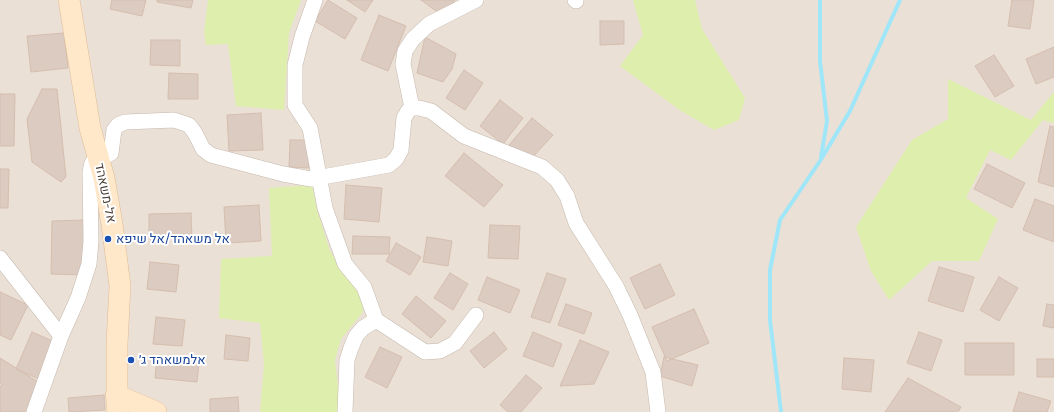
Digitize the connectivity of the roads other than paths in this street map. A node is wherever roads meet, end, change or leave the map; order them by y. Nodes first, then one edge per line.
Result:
1 (69, 0) edge
2 (315, 0) edge
3 (476, 0) edge
4 (412, 108) junction
5 (98, 159) junction
6 (319, 178) junction
7 (0, 258) edge
8 (476, 316) dead end
9 (376, 320) junction
10 (61, 336) junction
11 (117, 404) edge
12 (34, 412) edge
13 (156, 412) edge
14 (345, 412) edge
15 (658, 412) edge

1 - 5 street, אל-משאהד
2 - 6 street
3 - 4 street
4 - 6 street
4 - 15 street
5 - 6 street
5 - 10 street
5 - 11 street, אל-משאהד
6 - 9 street
7 - 10 street
8 - 9 street
9 - 14 street
10 - 12 street
11 - 13 street

